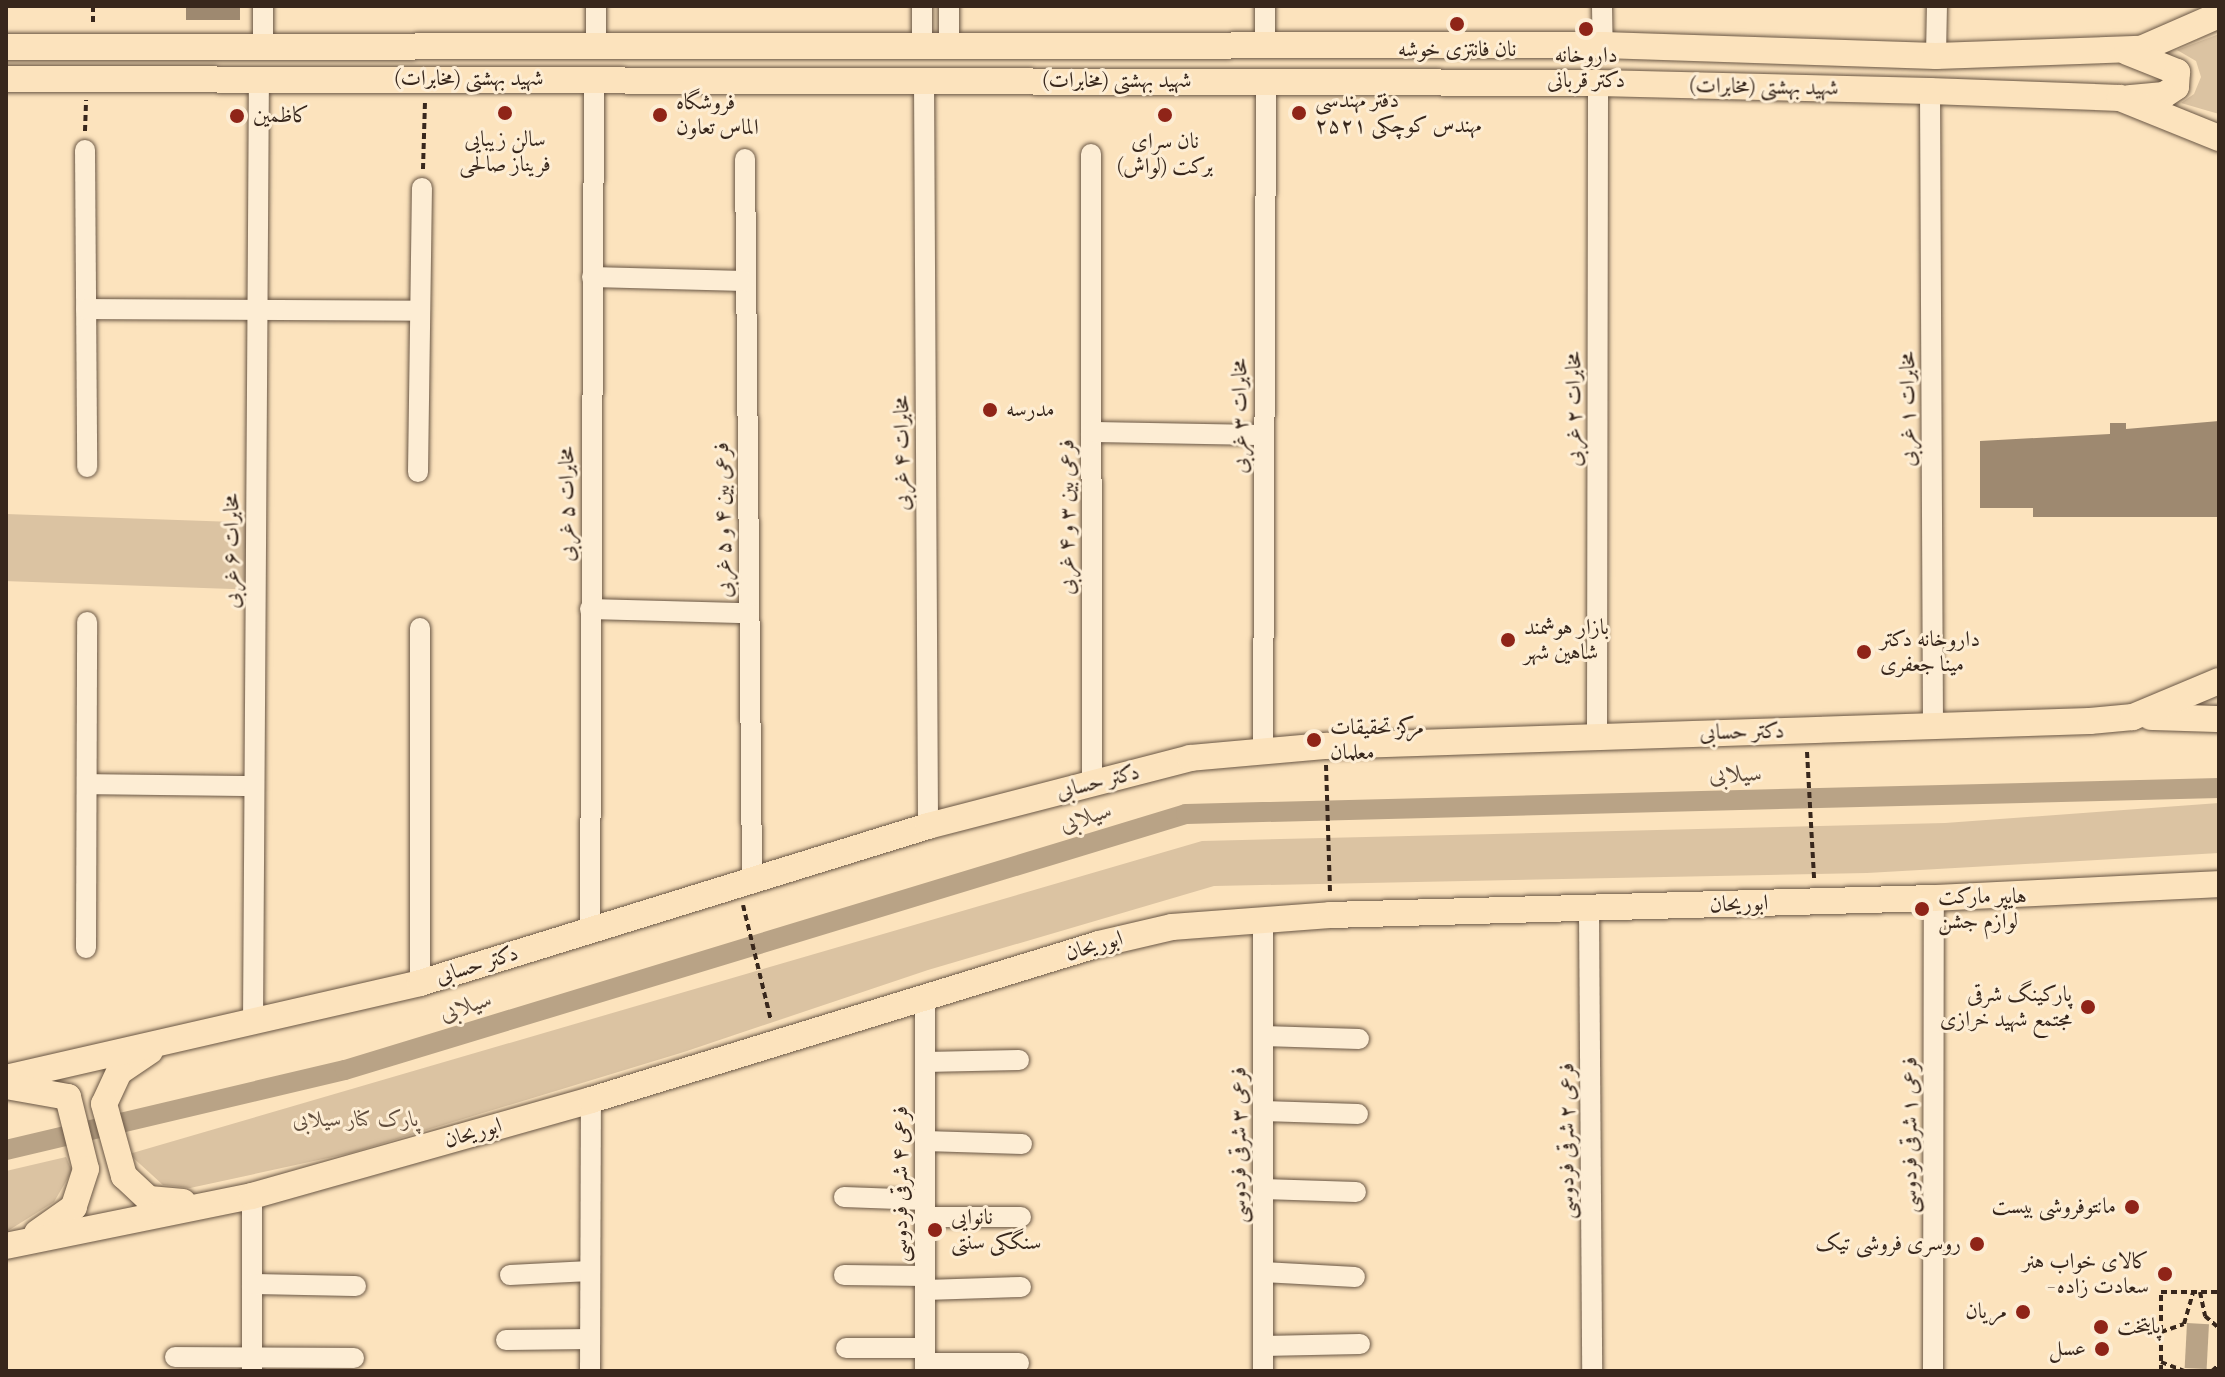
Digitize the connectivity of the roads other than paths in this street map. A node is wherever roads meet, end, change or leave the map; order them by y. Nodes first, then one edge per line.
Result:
1 (263, 6) edge
2 (596, 6) edge
3 (922, 6) edge
4 (949, 6) edge
5 (1265, 6) edge
6 (1602, 6) edge
7 (1937, 6) edge
8 (2219, 15) edge
9 (1603, 45) junction
10 (6, 47) edge
11 (263, 47) junction
12 (596, 47) junction
13 (922, 47) junction
14 (949, 47) junction
15 (1265, 47) junction
16 (465, 48) junction
17 (2123, 51) junction
18 (1936, 56) junction
19 (6, 79) edge
20 (259, 79) junction
21 (464, 79) junction
22 (594, 79) junction
23 (924, 80) junction
24 (1266, 81) junction
25 (1598, 83) junction
26 (1930, 91) junction
27 (2120, 98) junction
28 (2219, 138) edge
29 (85, 150) road end
30 (1091, 154) dead end
31 (745, 159) dead end
32 (422, 188) road end
33 (592, 277) junction
34 (744, 281) junction
35 (86, 309) junction
36 (258, 310) junction
37 (420, 311) junction
38 (1091, 432) junction
39 (1263, 435) junction
40 (87, 467) dead end
41 (418, 472) dead end
42 (590, 609) junction
43 (748, 613) junction
44 (87, 622) dead end
45 (420, 628) dead end
46 (2219, 681) edge
47 (2133, 717) junction
48 (2219, 719) edge
49 (1933, 727) junction
50 (1597, 735) junction
51 (1263, 751) junction
52 (1092, 783) junction
53 (87, 784) junction
54 (254, 786) junction
55 (928, 826) junction
56 (745, 883) junction
57 (2218, 883) edge
58 (1934, 898) junction
59 (1589, 910) junction
60 (1263, 920) junction
61 (590, 929) junction
62 (86, 948) dead end
63 (420, 983) junction
64 (925, 997) junction
65 (253, 1024) junction
66 (1263, 1036) junction
67 (1359, 1039) dead end
68 (171, 1040) junction
69 (1019, 1060) dead end
70 (925, 1062) junction
71 (6, 1078) edge
72 (6, 1086) edge
73 (591, 1100) junction
74 (1263, 1111) junction
75 (1358, 1114) dead end
76 (925, 1141) junction
77 (1022, 1144) dead end
78 (1263, 1189) junction
79 (1356, 1192) dead end
80 (252, 1196) junction
81 (844, 1197) dead end
82 (207, 1205) junction
83 (925, 1209) junction
84 (1021, 1217) dead end
85 (13, 1244) edge
86 (590, 1271) junction
87 (1263, 1272) junction
88 (510, 1275) dead end
89 (844, 1275) dead end
90 (1355, 1277) dead end
91 (925, 1283) junction
92 (252, 1284) junction
93 (356, 1286) dead end
94 (1021, 1287) dead end
95 (590, 1339) junction
96 (506, 1340) dead end
97 (1360, 1344) dead end
98 (1263, 1346) junction
99 (846, 1348) dead end
100 (175, 1357) dead end
101 (354, 1358) dead end
102 (925, 1361) edge
103 (1019, 1363) dead end
104 (252, 1365) edge
105 (590, 1371) edge
106 (1263, 1371) edge
107 (1592, 1371) edge
108 (1933, 1371) edge

1 - 11 street
2 - 12 street
3 - 13 street
4 - 14 street
5 - 15 street
6 - 9 street
7 - 18 street
8 - 17 main road, شهید بهشتی (مخابرات)
9 - 15 main road, شهید بهشتی (مخابرات)
9 - 18 main road, شهید بهشتی (مخابرات)
10 - 11 main road, شهید بهشتی (مخابرات)
11 - 16 main road, شهید بهشتی (مخابرات)
12 - 13 main road, شهید بهشتی (مخابرات)
12 - 16 main road, شهید بهشتی (مخابرات)
13 - 14 main road, شهید بهشتی (مخابرات)
14 - 15 main road, شهید بهشتی (مخابرات)
16 - 21 main road
17 - 18 main road, شهید بهشتی (مخابرات)
17 - 27 main road
19 - 20 main road, شهید بهشتی (مخابرات)
20 - 21 main road, شهید بهشتی (مخابرات)
20 - 36 street, مخابرات ۶ غربی
21 - 22 main road, شهید بهشتی (مخابرات)
22 - 23 main road, شهید بهشتی (مخابرات)
22 - 33 street, مخابرات ۵ غربی
23 - 24 main road, شهید بهشتی (مخابرات)
23 - 55 street, مخابرات ۴ غربی
24 - 25 main road, شهید بهشتی (مخابرات)
24 - 39 street, مخابرات ۳ غربی
25 - 26 main road, شهید بهشتی (مخابرات)
25 - 50 street, مخابرات ۲ غربی
26 - 27 main road, شهید بهشتی (مخابرات)
26 - 49 street, مخابرات ۱ غربی
27 - 28 main road, شهید بهشتی (مخابرات)
29 - 35 street
30 - 38 street, فرعی بین ۳ و ۴ غربی
31 - 34 street, فرعی بین ۴ و ۵ غربی
32 - 37 street
33 - 34 street
33 - 42 street, مخابرات ۵ غربی
34 - 43 street, فرعی بین ۴ و ۵ غربی
35 - 36 street
35 - 40 street
36 - 37 street
36 - 54 street, مخابرات ۶ غربی
37 - 41 street
38 - 39 street
38 - 52 street, فرعی بین ۳ و ۴ غربی
39 - 51 street, مخابرات ۳ غربی
42 - 43 street
42 - 61 street, مخابرات ۵ غربی
43 - 56 street, فرعی بین ۴ و ۵ غربی
44 - 53 street
45 - 63 street
46 - 47 main road, دکتر حسابی
47 - 48 main road
47 - 49 main road, دکتر حسابی
49 - 50 main road, دکتر حسابی
50 - 51 main road, دکتر حسابی
51 - 52 main road, دکتر حسابی
52 - 55 main road, دکتر حسابی
53 - 54 street
53 - 62 street
54 - 65 street, مخابرات ۶ غربی
55 - 56 main road, دکتر حسابی
56 - 61 main road, دکتر حسابی
57 - 58 main road, ابوریحان
58 - 59 main road, ابوریحان
58 - 108 street, فرعی ۱ شرقی فردوسی
59 - 60 main road, ابوریحان
59 - 107 street, فرعی ۲ شرقی فردوسی
60 - 64 main road, ابوریحان
60 - 66 street, فرعی ۳ شرقی فردوسی
61 - 63 main road, دکتر حسابی
63 - 65 main road, دکتر حسابی
64 - 70 street, فرعی ۴ شرقی فردوسی
64 - 73 main road, ابوریحان
65 - 68 main road, دکتر حسابی
66 - 67 street
66 - 74 street, فرعی ۳ شرقی فردوسی
68 - 71 main road, دکتر حسابی
68 - 82 main road
69 - 70 street
70 - 76 street, فرعی ۴ شرقی فردوسی
72 - 85 main road
73 - 80 main road, ابوریحان
73 - 86 street
74 - 75 street
74 - 78 street, فرعی ۳ شرقی فردوسی
76 - 77 street
76 - 83 street, فرعی ۴ شرقی فردوسی
78 - 79 street
78 - 87 street, فرعی ۳ شرقی فردوسی
80 - 82 main road, ابوریحان
80 - 92 street
81 - 83 street
82 - 85 main road, ابوریحان
83 - 84 street
83 - 91 street, فرعی ۴ شرقی فردوسی
86 - 88 street
86 - 95 street
87 - 90 street
87 - 98 street, فرعی ۳ شرقی فردوسی
89 - 91 street
91 - 94 street
91 - 102 street, فرعی ۴ شرقی فردوسی
92 - 93 street
92 - 104 street
95 - 96 street
95 - 105 street
97 - 98 street
98 - 106 street, فرعی ۳ شرقی فردوسی
99 - 102 street
100 - 104 street
101 - 104 street
102 - 103 street

